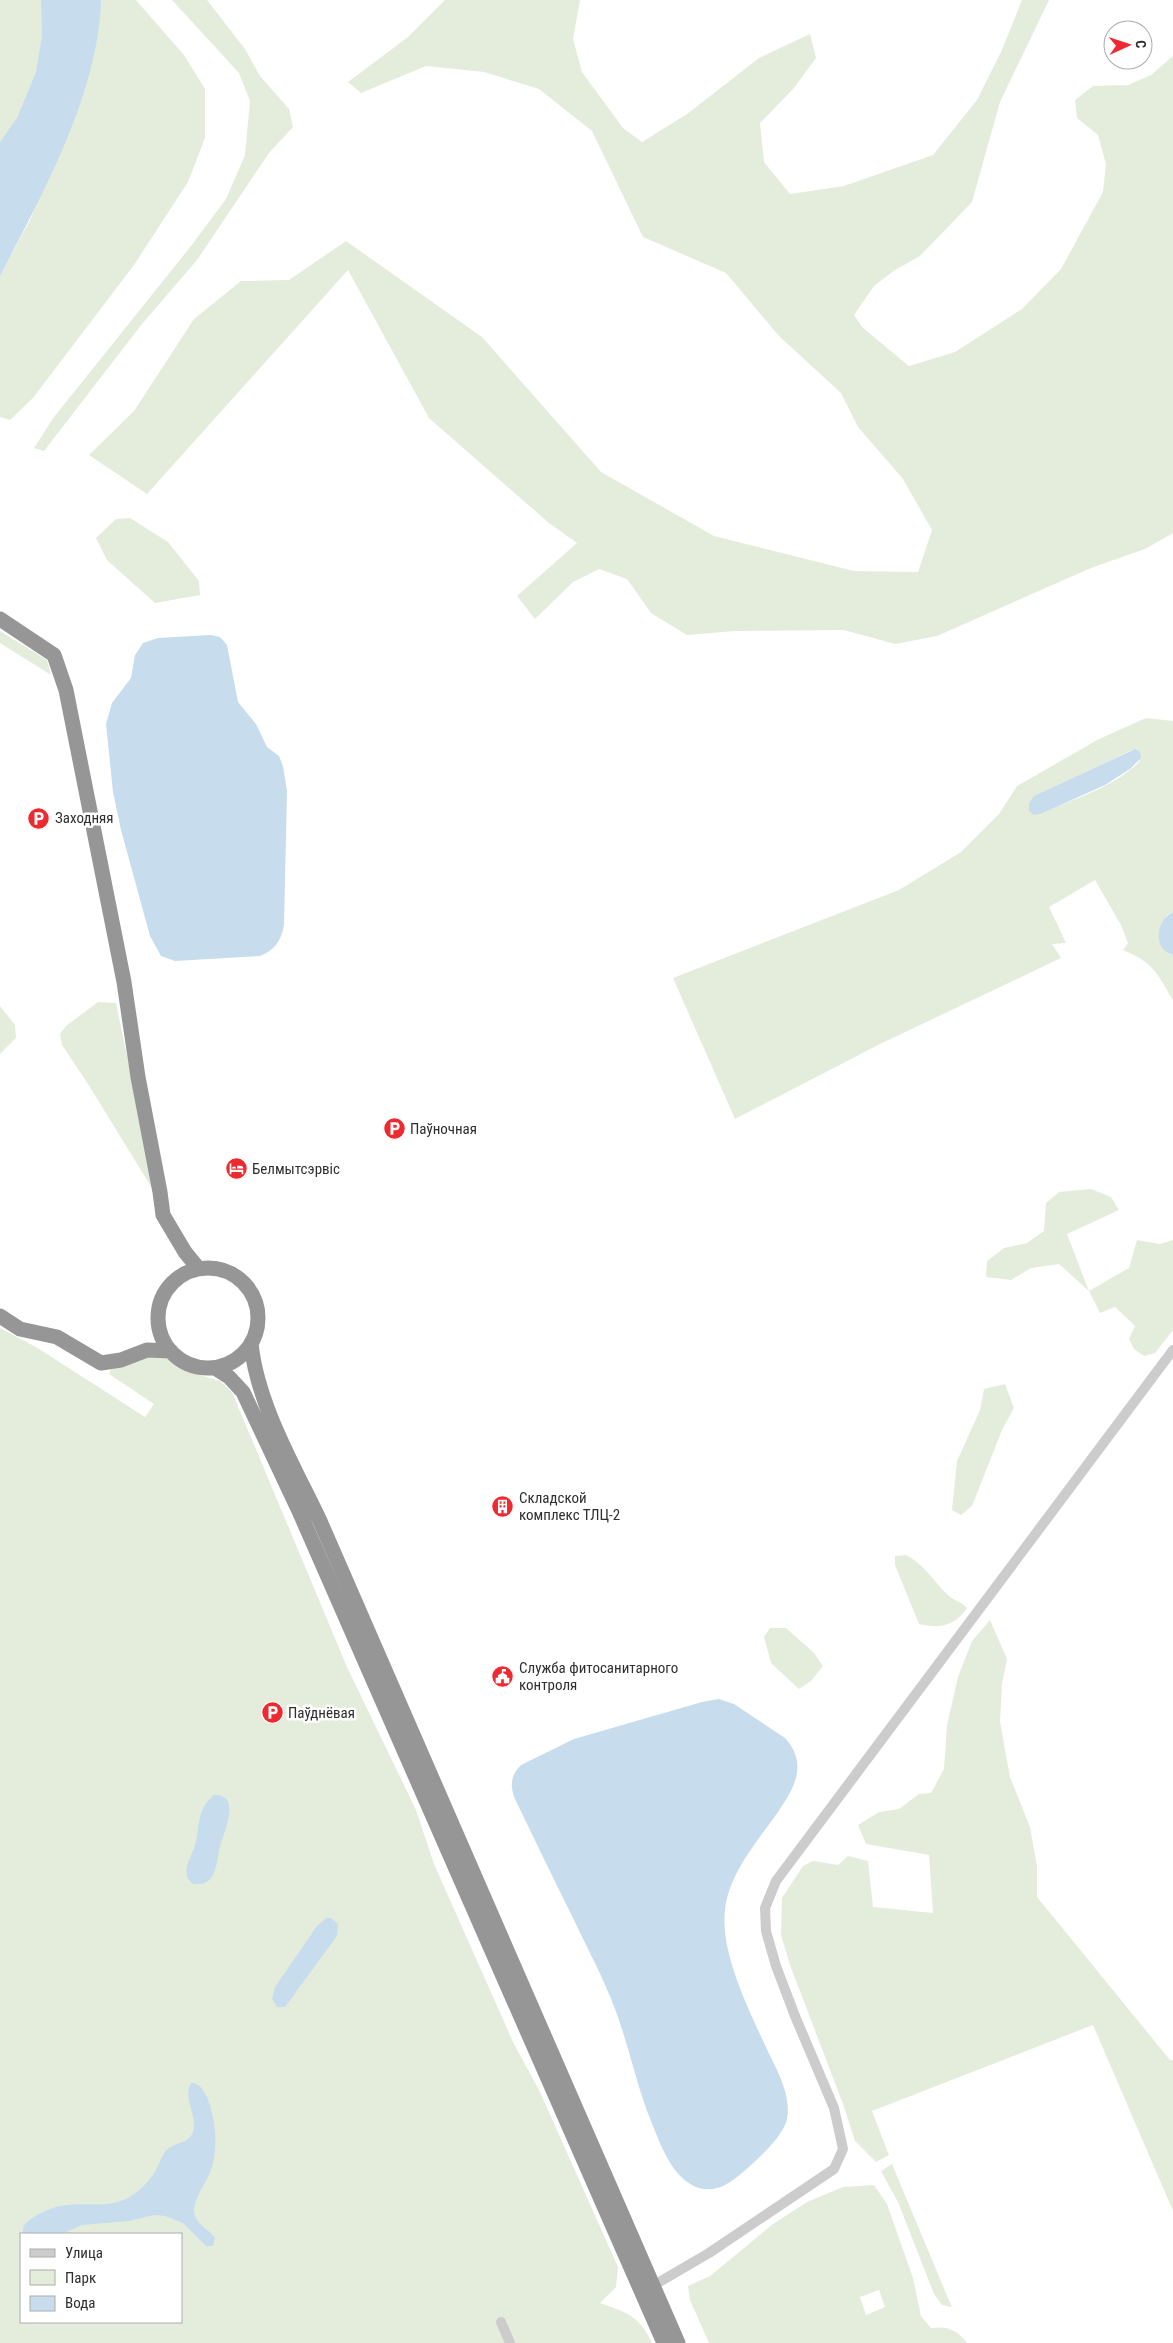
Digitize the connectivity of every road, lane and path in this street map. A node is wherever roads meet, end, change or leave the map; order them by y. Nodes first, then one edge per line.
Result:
1 (0, 618) edge
2 (198, 1268) junction
3 (0, 1316) edge
4 (251, 1343) junction
5 (1173, 1350) edge
6 (171, 1351) junction
7 (215, 1368) junction
8 (648, 2289) junction
9 (501, 2322) dead end
10 (510, 2343) edge
11 (664, 2343) edge
12 (678, 2343) edge

1 - 2 highway
2 - 4 highway
2 - 6 highway
3 - 6 highway
4 - 7 highway
4 - 8 highway
5 - 8 street
6 - 7 highway
7 - 8 highway
8 - 11 highway
8 - 12 highway
9 - 10 street

